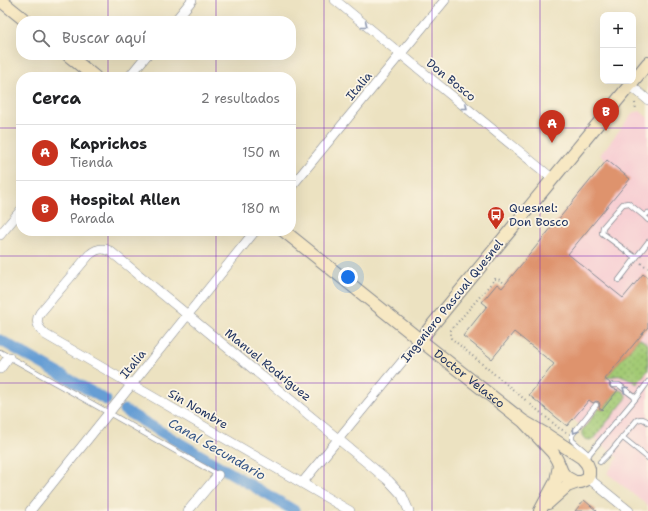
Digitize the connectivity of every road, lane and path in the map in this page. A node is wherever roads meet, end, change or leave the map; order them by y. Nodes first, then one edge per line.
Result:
1 (0, 0) edge
2 (192, 0) edge
3 (335, 0) edge
4 (445, 0) edge
5 (20, 16) edge
6 (179, 16) edge
7 (400, 54) junction
8 (74, 60) edge
9 (143, 60) edge
10 (648, 63) edge
11 (89, 72) edge
12 (133, 72) edge
13 (630, 85) junction
14 (648, 100) edge
15 (553, 179) junction
16 (296, 180) edge
17 (646, 214) edge
18 (16, 216) edge
19 (648, 220) edge
20 (0, 235) edge
21 (251, 236) edge
22 (290, 236) edge
23 (648, 242) edge
24 (636, 258) junction
25 (619, 280) dead end
26 (502, 282) dead end
27 (188, 314) junction
28 (38, 324) joint
29 (420, 340) junction
30 (0, 352) edge
31 (9, 357) junction
32 (0, 369) edge
33 (648, 382) edge
34 (132, 384) junction
35 (612, 385) dead end
36 (644, 388) junction
37 (648, 392) edge
38 (636, 398) junction
39 (596, 405) dead end
40 (109, 412) junction
41 (523, 421) junction
42 (648, 422) edge
43 (572, 435) junction
44 (622, 437) junction
45 (339, 439) junction
46 (583, 456) junction
47 (648, 458) edge
48 (600, 462) dead end
49 (559, 465) junction
50 (218, 475) joint
51 (583, 480) junction
52 (302, 483) junction
53 (541, 510) edge
54 (30, 511) edge
55 (188, 511) edge
56 (350, 511) edge
57 (409, 511) edge
58 (629, 511) edge

1 - 5 main road
2 - 6 street
3 -> 7 street, Don Bosco
4 - 7 street, Italia
7 -> 15 street, Don Bosco
7 - 16 street, Italia
8 - 11 main road
9 - 12 street
10 - 13 main road, Ingeniero Pascual Quesnel
13 - 14 street
13 - 15 main road, Ingeniero Pascual Quesnel
15 - 29 main road, Ingeniero Pascual Quesnel
17 - 19 lane
17 - 24 lane
18 - 20 street
21 - 27 street, Italia
22 - 29 main road, Doctor Velasco
23 - 24 lane
24 - 25 lane
26 - 43 path
27 - 28 street, Manuel Rodríguez
27 - 34 street, Italia
27 - 45 street, Manuel Rodríguez
28 - 34 street, Sin Nombre
29 - 41 main road, Doctor Velasco
29 - 45 street, Ingeniero Pascual Quesnel
30 - 31 lane
31 - 32 street
31 - 40 lane
33 - 36 lane
34 - 40 street, Italia
34 - 52 street, Sin Nombre
38 -> 35 lane
36 - 37 lane
36 - 38 lane
38 - 46 lane
39 -> 43 lane
40 - 50 lane
40 - 54 street, Italia
41 - 46 main road, Doctor Velasco
41 - 49 main road, Doctor Velasco
42 - 44 lane
43 - 46 lane
44 - 47 lane
44 - 48 lane
45 - 52 street, Ingeniero Pascual Quesnel
45 - 57 street, Manuel Rodríguez
46 - 49 main road
46 - 51 main road
49 - 51 main road, Doctor Velasco
49 - 53 main road
50 - 55 street
51 - 53 main road
51 - 58 street, Doctor Velasco
52 - 56 street, Sin Nombre

